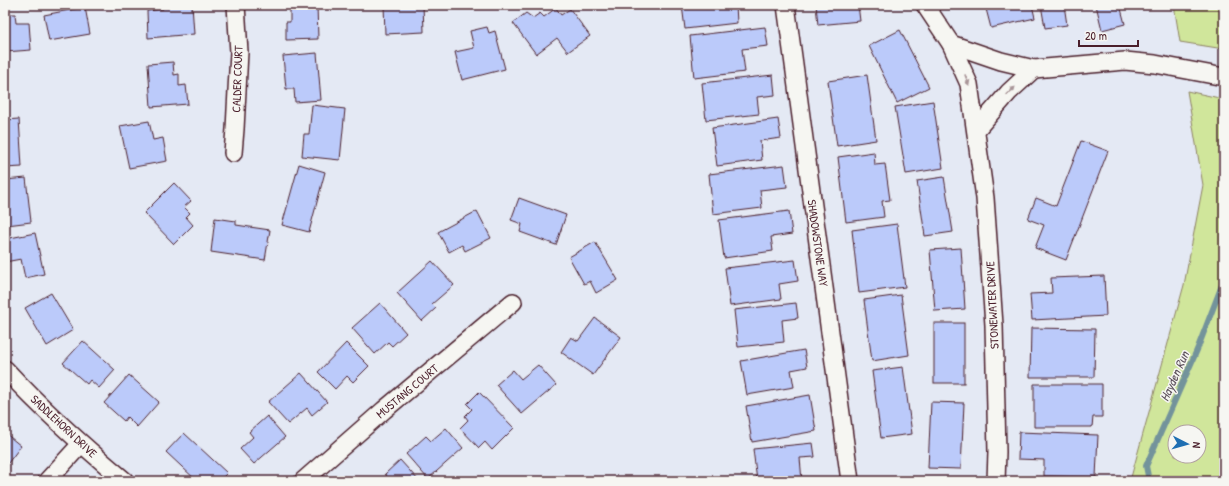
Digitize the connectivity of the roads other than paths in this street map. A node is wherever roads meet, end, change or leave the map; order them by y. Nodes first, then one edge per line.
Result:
1 (236, 5) edge
2 (786, 5) edge
3 (925, 5) edge
4 (951, 44) junction
5 (1034, 70) junction
6 (1224, 77) edge
7 (976, 130) junction
8 (233, 153) dead end
9 (513, 302) dead end
10 (5, 369) edge
11 (81, 444) junction
12 (47, 481) edge
13 (125, 481) edge
14 (303, 481) edge
15 (850, 481) edge
16 (996, 481) edge

1 - 8 street, CALDER COURT
2 - 15 street, SHADOWSTONE WAY
3 - 4 street, STONEWATER DRIVE
4 - 5 street
4 -> 7 street, STONEWATER DRIVE
5 - 6 street
7 -> 5 street
7 - 16 street, STONEWATER DRIVE
9 - 14 street, MUSTANG COURT
10 - 11 street, SADDLEHORN DRIVE
11 - 12 street
11 - 13 street, SADDLEHORN DRIVE

